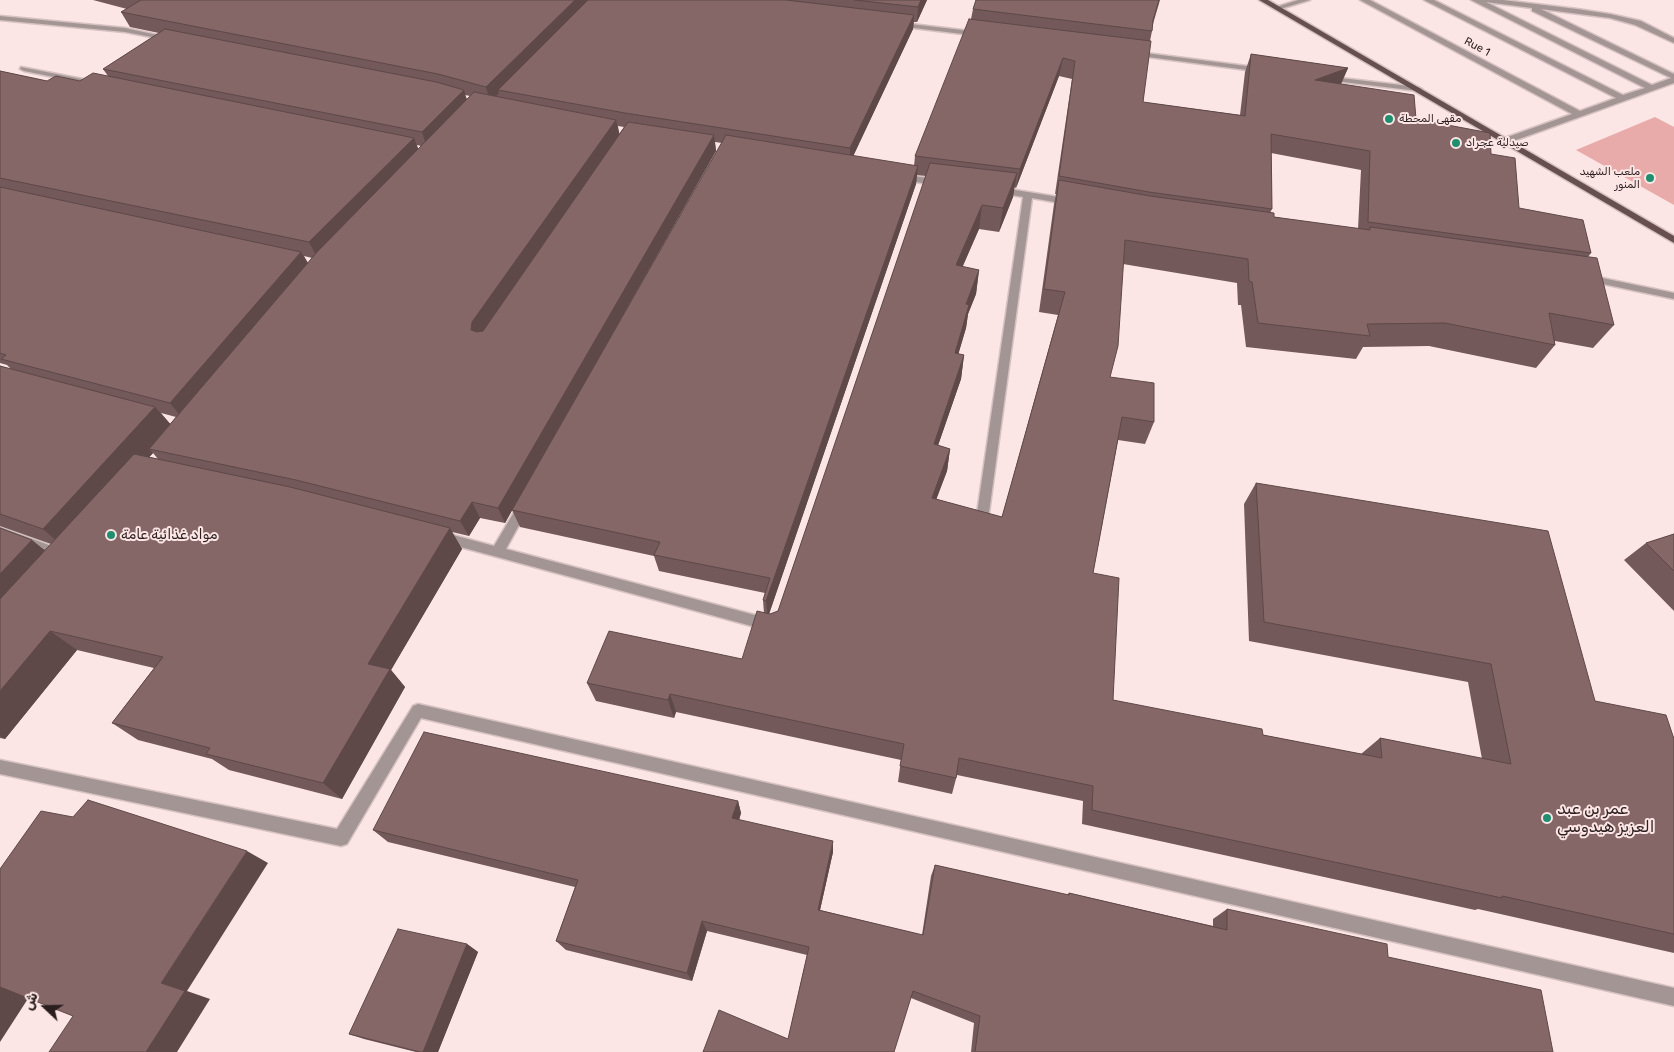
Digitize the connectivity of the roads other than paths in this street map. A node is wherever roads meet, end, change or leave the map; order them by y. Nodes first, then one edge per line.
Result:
1 (1263, 0) edge
2 (1306, 0) edge
3 (1364, 0) edge
4 (1428, 0) edge
5 (1475, 0) edge
6 (1484, 0) edge
7 (1525, 2) edge
8 (1277, 8) junction
9 (0, 18) edge
10 (885, 22) edge
11 (984, 34) edge
12 (178, 40) edge
13 (1674, 41) edge
14 (1122, 52) edge
15 (24, 69) dead end
16 (1270, 71) edge
17 (1319, 77) edge
18 (1674, 79) edge
19 (111, 87) edge
20 (1652, 88) junction
21 (1418, 89) junction
22 (1622, 98) junction
23 (1578, 114) junction
24 (1505, 140) junction
25 (895, 176) edge
26 (953, 185) edge
27 (990, 189) edge
28 (1028, 194) junction
29 (1085, 205) edge
30 (1674, 240) edge
31 (1581, 277) edge
32 (1674, 296) edge
33 (532, 491) edge
34 (981, 527) edge
35 (0, 532) edge
36 (431, 534) edge
37 (498, 551) junction
38 (63, 565) edge
39 (776, 616) edge
40 (0, 767) edge
41 (1674, 997) edge

1 - 8 main road
2 - 8 street
3 - 23 street, Rue 1
4 - 22 street
5 - 20 street
6 - 7 street
7 - 13 street
7 - 18 street
8 - 21 main road
9 - 12 street
10 - 11 street
14 - 16 street
15 - 19 street
17 - 21 street
18 - 20 street
20 - 22 street
21 - 24 main road
22 - 23 street
23 - 24 street
24 - 30 main road
25 - 26 street
27 - 28 street
28 - 29 street
28 - 34 street
31 - 32 street
33 - 37 street
35 - 38 street
36 - 37 street
37 - 39 street
40 - 41 street

